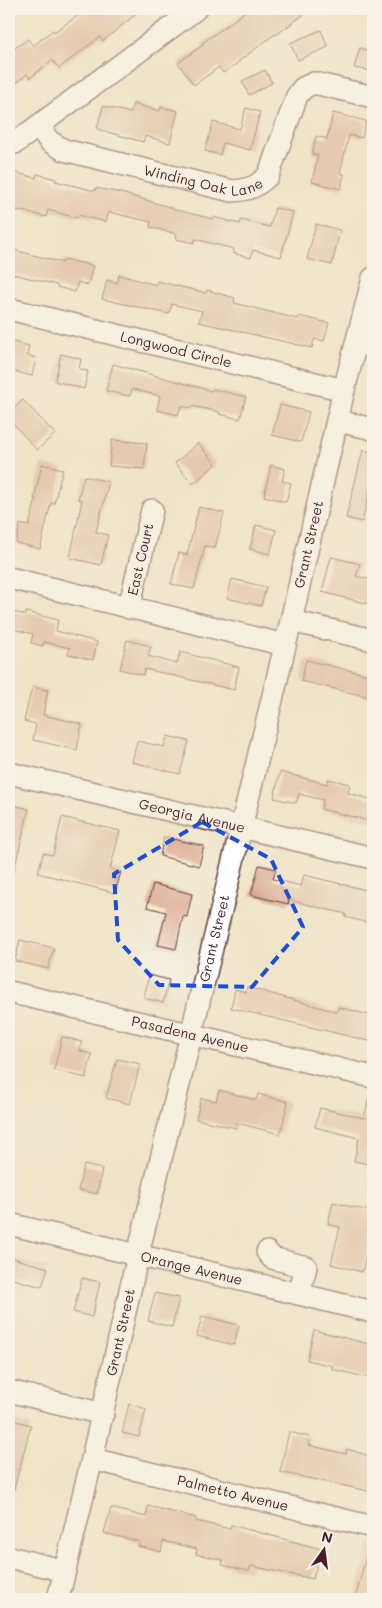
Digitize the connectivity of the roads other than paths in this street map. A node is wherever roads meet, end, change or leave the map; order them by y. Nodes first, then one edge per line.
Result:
1 (196, 9) edge
2 (373, 98) edge
3 (39, 126) junction
4 (16, 143) dead end
5 (373, 278) edge
6 (9, 308) edge
7 (344, 390) junction
8 (338, 421) junction
9 (373, 429) edge
10 (152, 510) dead end
11 (9, 578) edge
12 (129, 608) junction
13 (291, 621) junction
14 (373, 640) edge
15 (285, 645) junction
16 (9, 774) edge
17 (241, 826) junction
18 (373, 858) edge
19 (9, 992) edge
20 (192, 1034) junction
21 (373, 1077) edge
22 (9, 1224) edge
23 (267, 1252) dead end
24 (138, 1256) junction
25 (299, 1294) junction
26 (373, 1312) edge
27 (9, 1391) edge
28 (102, 1414) junction
29 (92, 1459) junction
30 (373, 1527) edge
31 (9, 1557) edge
32 (65, 1571) junction
33 (58, 1599) edge

1 - 3 street
2 - 3 street, Winding Oak Lane
3 - 4 street
5 - 7 street, Grant Street
6 - 7 street, Longwood Circle
7 - 8 street, Grant Street
8 - 9 street
8 - 13 street, Grant Street
10 - 12 street, East Court
11 - 12 street
12 - 15 street
13 - 14 street
13 - 15 street, Grant Street
15 - 17 street, Grant Street
16 - 17 street, Georgia Avenue
17 - 18 street, Georgia Avenue
17 - 20 street, Grant Street
19 - 20 street, Pasadena Avenue
20 - 21 street, Pasadena Avenue
20 - 24 street, Grant Street
22 - 24 street, Orange Avenue
23 - 25 street
24 - 25 street, Orange Avenue
24 - 28 street, Grant Street
25 - 26 street, Orange Avenue
27 - 28 street
28 - 29 street, Grant Street
29 - 30 street, Palmetto Avenue
29 - 32 street, Grant Street
31 - 32 street
32 - 33 street, Grant Street

